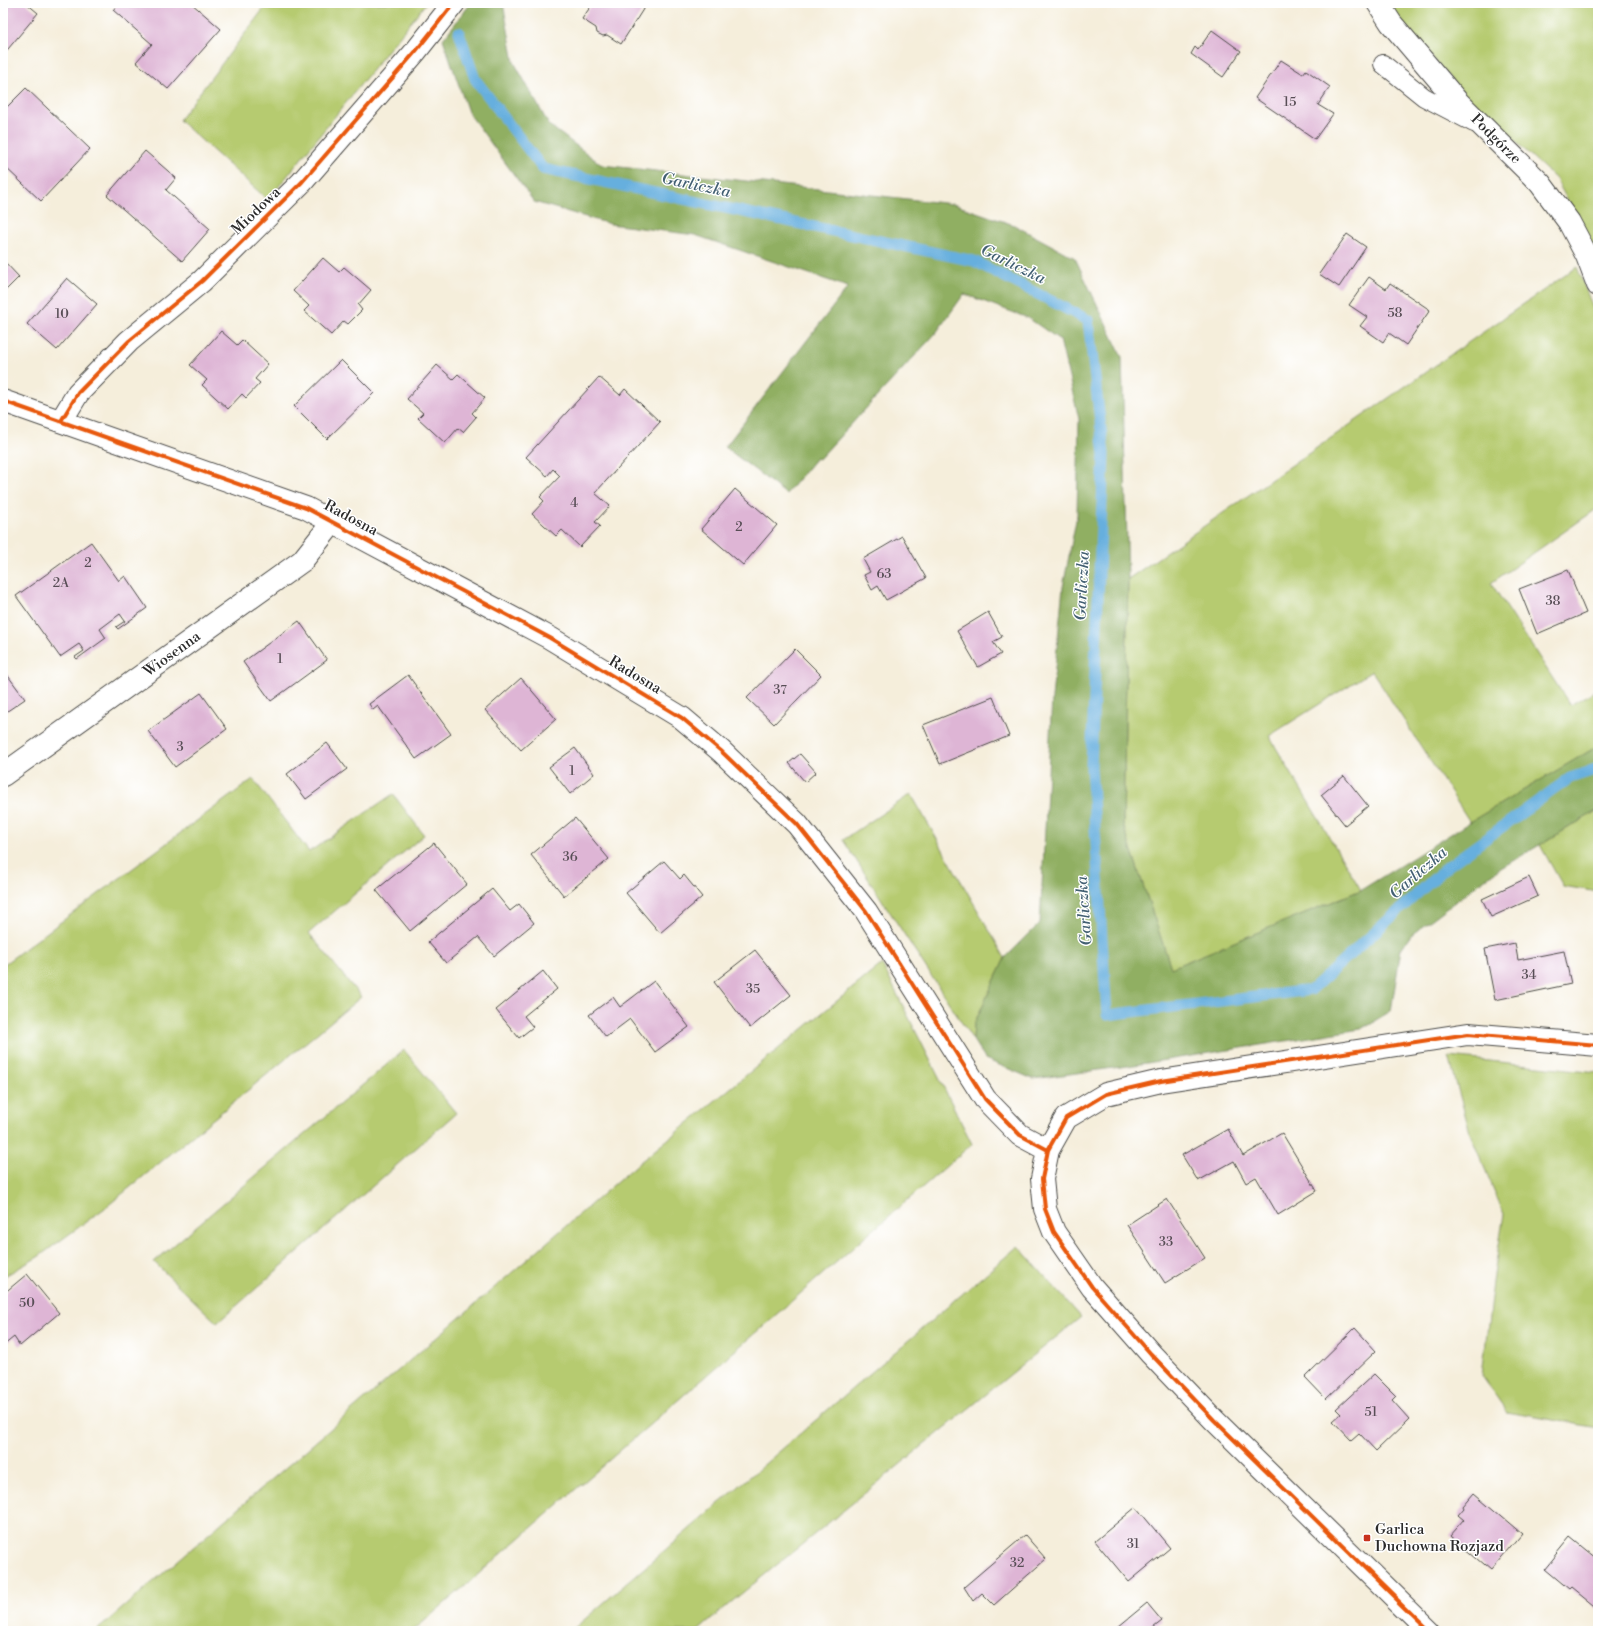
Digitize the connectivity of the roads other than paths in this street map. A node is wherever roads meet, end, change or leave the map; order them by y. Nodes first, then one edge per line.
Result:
1 (454, 3) edge
2 (1378, 3) edge
3 (1383, 64) dead end
4 (1485, 128) junction
5 (1598, 285) edge
6 (3, 401) edge
7 (61, 421) junction
8 (333, 522) junction
9 (3, 775) edge
10 (1598, 1045) edge
11 (1048, 1150) junction
12 (1429, 1631) edge

1 - 7 street, Miodowa
2 - 4 street, Podgórze
3 - 4 lane
4 - 5 street, Podgórze
6 - 7 street, Radosna
7 - 8 street, Radosna
8 - 9 street, Wiosenna
8 - 11 street, Radosna
10 - 11 street
11 - 12 street

